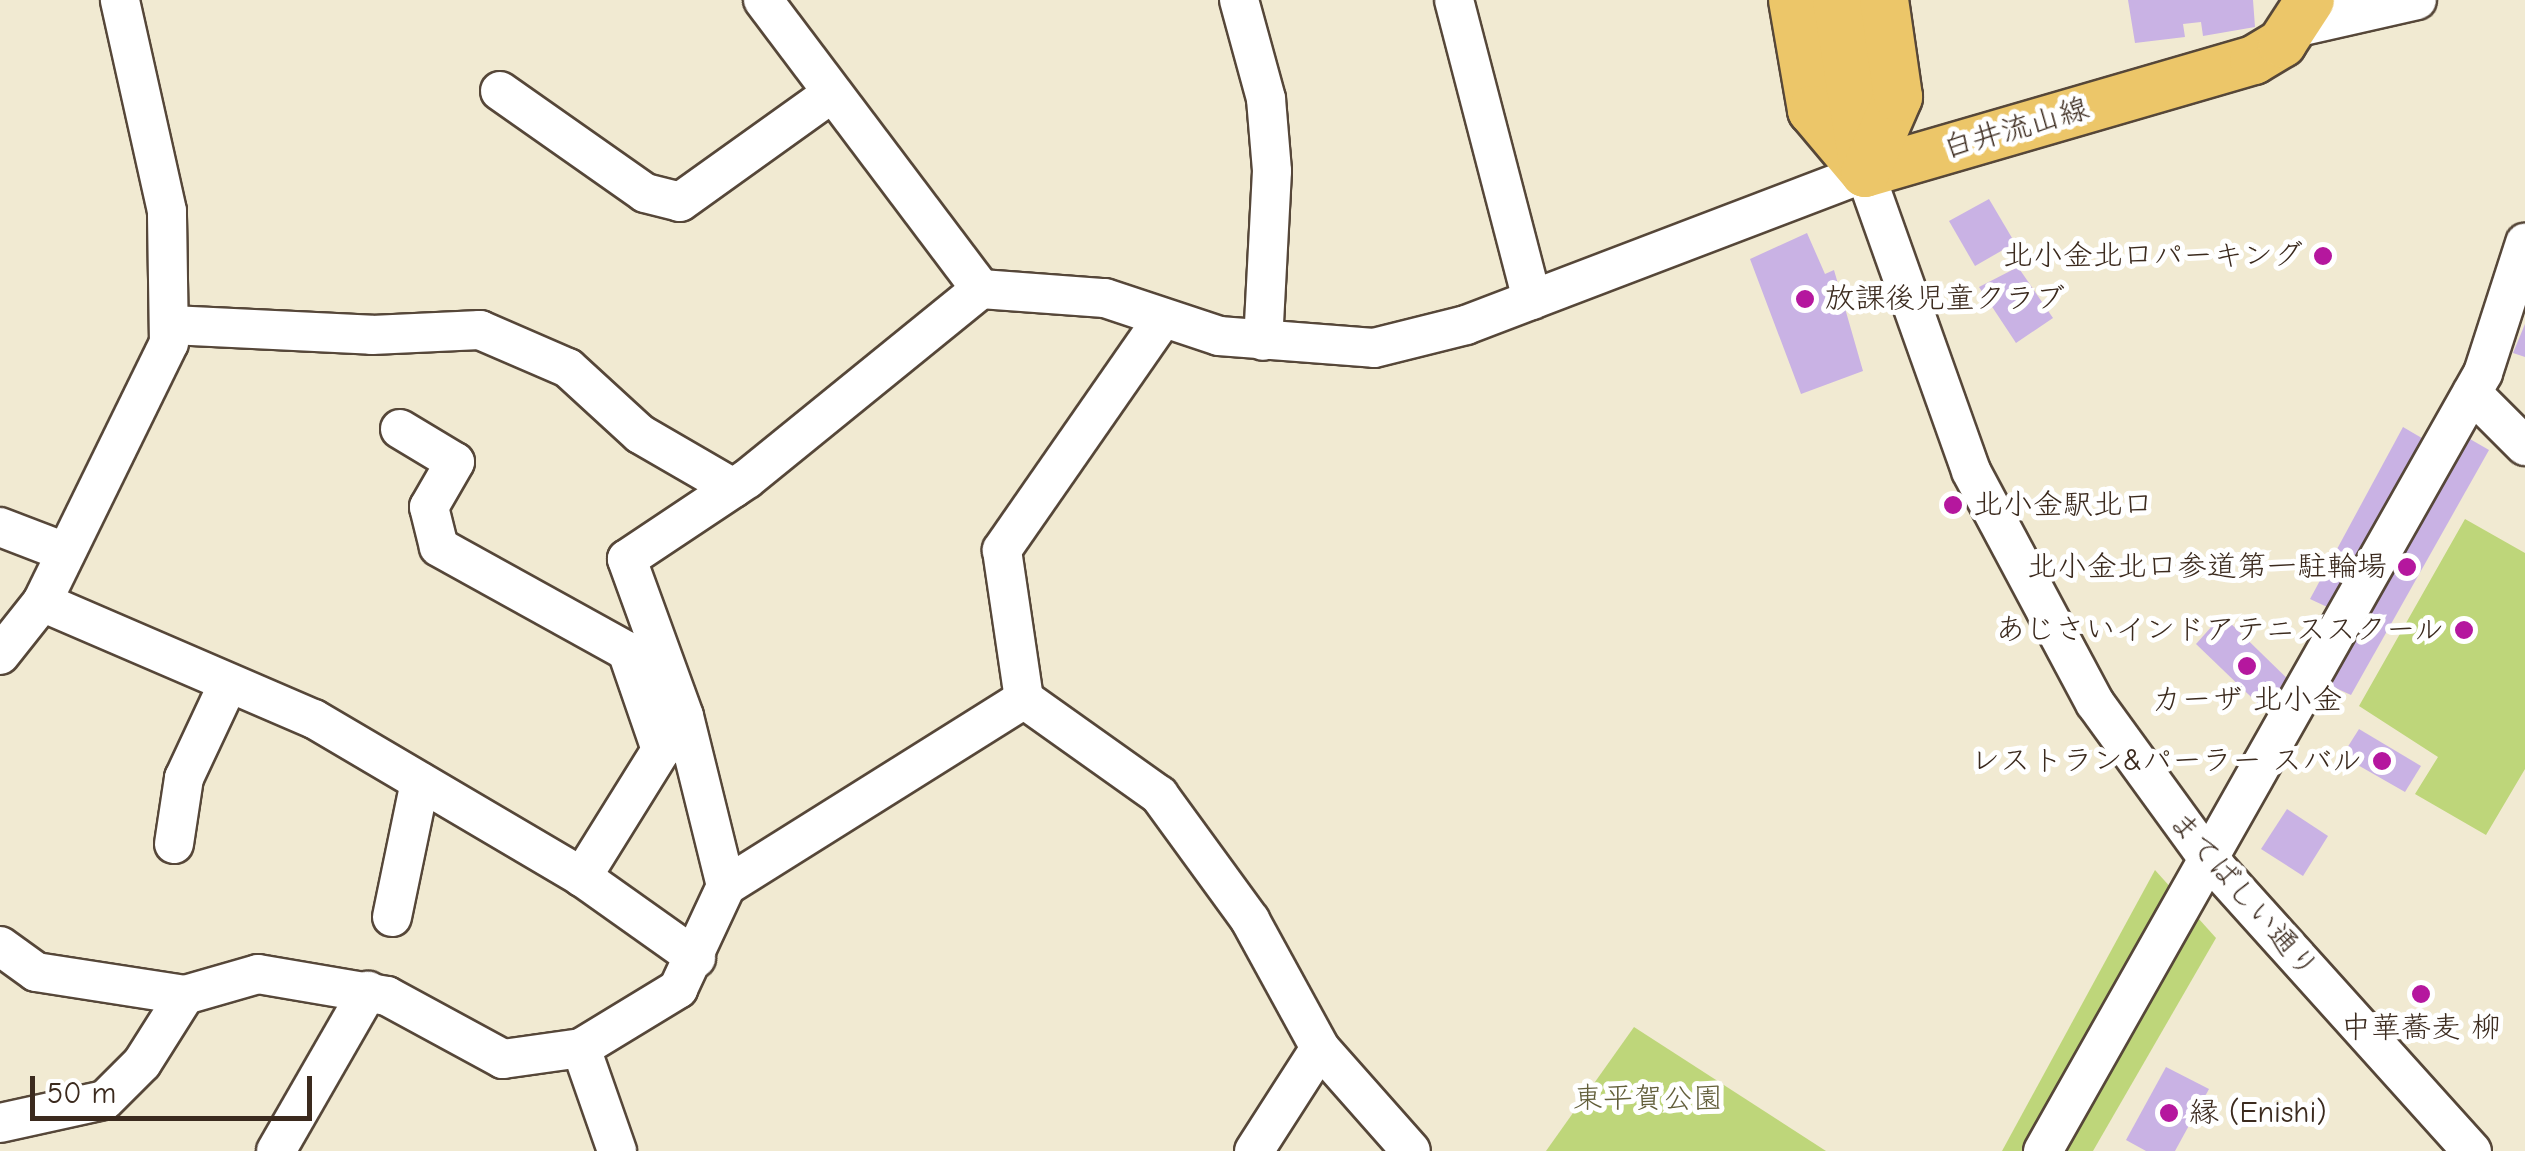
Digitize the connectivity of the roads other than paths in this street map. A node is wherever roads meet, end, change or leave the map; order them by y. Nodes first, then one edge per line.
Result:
1 (120, 0) edge
2 (762, 0) edge
3 (1239, 0) edge
4 (1454, 0) edge
5 (1793, 0) edge
6 (1836, 0) edge
7 (1884, 0) edge
8 (2418, 0) edge
9 (2302, 14) edge
10 (500, 90) dead end
11 (832, 93) junction
12 (1865, 172) junction
13 (2525, 243) edge
14 (981, 289) junction
15 (1532, 300) junction
16 (1161, 321) junction
17 (171, 325) junction
18 (1263, 341) junction
19 (2472, 394) junction
20 (400, 430) dead end
21 (2525, 446) edge
22 (733, 488) junction
23 (0, 527) edge
24 (60, 550) junction
25 (42, 602) junction
26 (0, 654) edge
27 (228, 684) junction
28 (1024, 699) junction
29 (420, 782) junction
30 (174, 844) dead end
31 (2207, 856) junction
32 (582, 877) junction
33 (726, 886) junction
34 (392, 917) dead end
35 (0, 946) edge
36 (696, 958) junction
37 (368, 991) junction
38 (185, 995) junction
39 (581, 1048) junction
40 (1320, 1048) junction
41 (0, 1123) edge
42 (276, 1151) edge
43 (617, 1151) edge
44 (1254, 1151) edge
45 (1411, 1151) edge
46 (2043, 1151) edge
47 (2472, 1151) edge

1 - 17 street
2 - 11 street
3 - 18 street
4 - 15 street
5 - 12 main road
6 - 12 main road
7 - 12 main road
8 - 9 street
9 - 12 main road, 白井流山線
10 - 11 street
11 - 14 street
12 - 15 street
12 - 31 street, まてばしい通り
13 - 19 street
14 - 16 street
14 - 22 street
15 - 18 street
16 - 18 street
16 - 28 street
17 - 22 street
17 - 24 street
19 - 21 street
19 - 31 street
20 - 32 street
22 - 33 street
23 - 24 street
24 - 25 street
25 - 26 street
25 - 27 street
27 - 29 street
27 - 30 street
28 - 33 street
28 - 40 street
29 - 32 street
29 - 34 street
31 - 46 street
31 - 47 street, まてばしい通り
32 - 36 street
33 - 36 street
35 - 38 street
36 - 39 street
37 - 38 street
37 - 39 street
37 - 42 street
38 - 41 street
39 - 43 street
40 - 44 street
40 - 45 street

